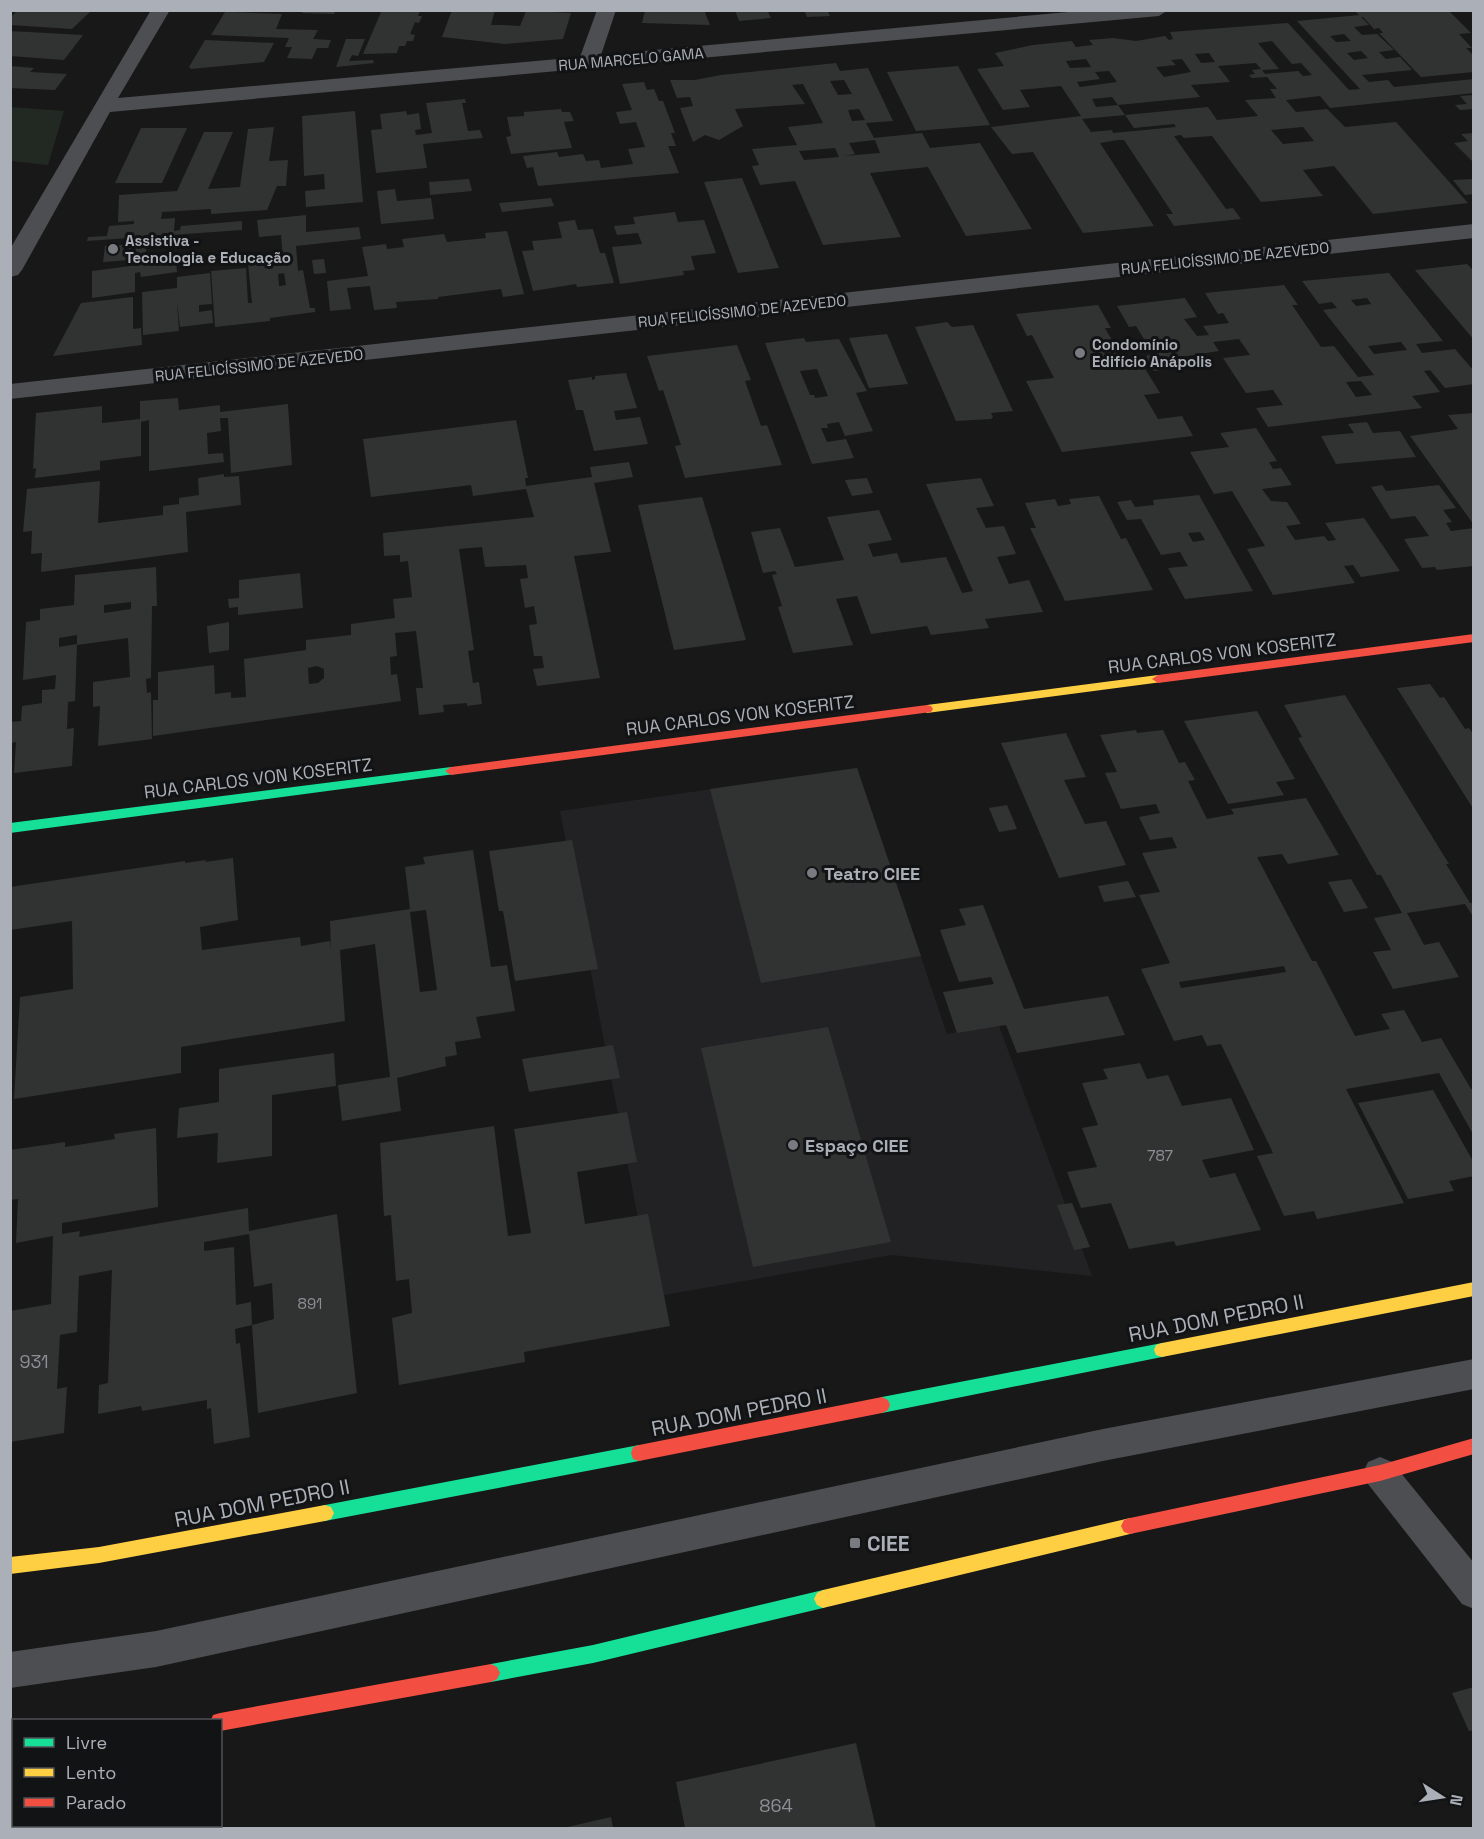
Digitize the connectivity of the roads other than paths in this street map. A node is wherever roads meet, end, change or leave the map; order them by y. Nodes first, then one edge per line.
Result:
1 (161, 10) edge
2 (607, 10) edge
3 (1159, 10) edge
4 (588, 63) junction
5 (103, 105) junction
6 (1473, 231) edge
7 (10, 270) edge
8 (10, 392) edge
9 (1473, 638) edge
10 (10, 828) edge
11 (1473, 1289) edge
12 (1473, 1374) edge
13 (1473, 1446) edge
14 (1380, 1473) junction
15 (10, 1566) edge
16 (1473, 1592) edge
17 (10, 1670) edge
18 (222, 1722) edge

1 - 5 street
2 - 4 street
3 - 4 street, RUA MARCELO GAMA
4 - 5 street, RUA MARCELO GAMA
5 - 7 street
6 - 8 street, RUA FELICÍSSIMO DE AZEVEDO
9 - 10 main road, RUA CARLOS VON KOSERITZ
11 - 15 main road, RUA DOM PEDRO II
12 - 17 lane
13 - 14 main road
14 - 16 lane
14 - 18 main road

